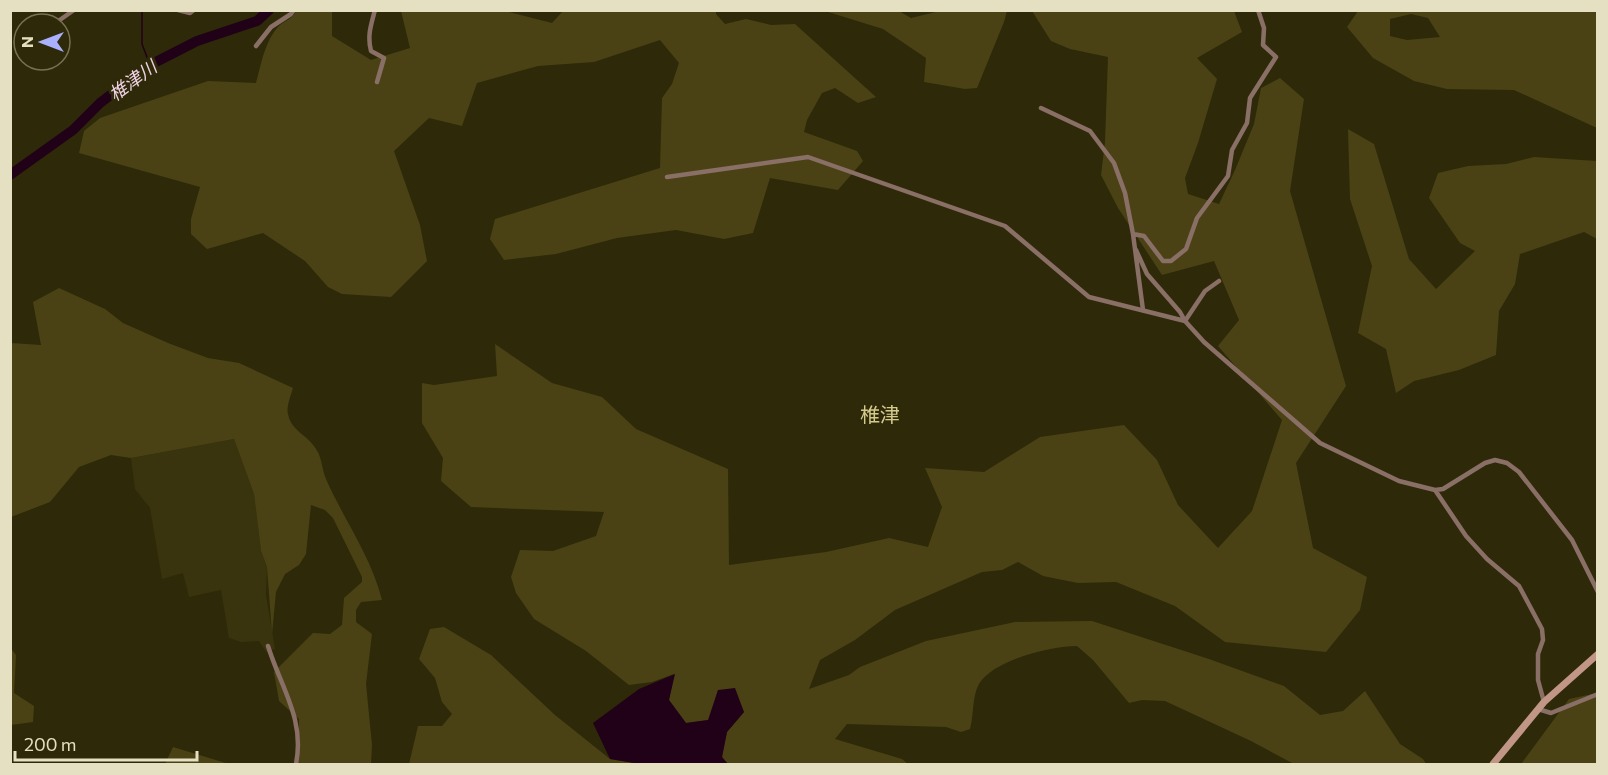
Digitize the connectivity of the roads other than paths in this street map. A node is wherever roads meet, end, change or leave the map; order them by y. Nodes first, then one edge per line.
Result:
1 (178, 10) edge
2 (194, 10) edge
3 (294, 10) edge
4 (375, 10) edge
5 (1258, 10) edge
6 (256, 46) dead end
7 (377, 82) dead end
8 (1041, 108) dead end
9 (667, 177) dead end
10 (1132, 234) junction
11 (1134, 244) junction
12 (1146, 271) junction
13 (1137, 272) junction
14 (1220, 281) dead end
15 (1143, 310) junction
16 (1185, 321) junction
17 (1435, 490) junction
18 (1598, 592) edge
19 (268, 646) dead end
20 (1598, 654) edge
21 (1598, 694) edge
22 (1544, 702) junction
23 (1538, 709) junction
24 (296, 765) edge
25 (1493, 765) edge

1 - 2 street
3 - 6 street
4 - 7 street
5 - 10 street
8 - 10 street
9 - 15 street
10 - 11 street
11 - 12 street
11 - 13 street
12 - 13 street
12 - 16 street
13 - 15 street
14 - 16 street
15 - 16 street
16 - 17 street
17 - 18 street
17 - 22 street
19 - 24 street
20 - 22 street
21 - 23 street
22 - 23 street
23 - 25 street

